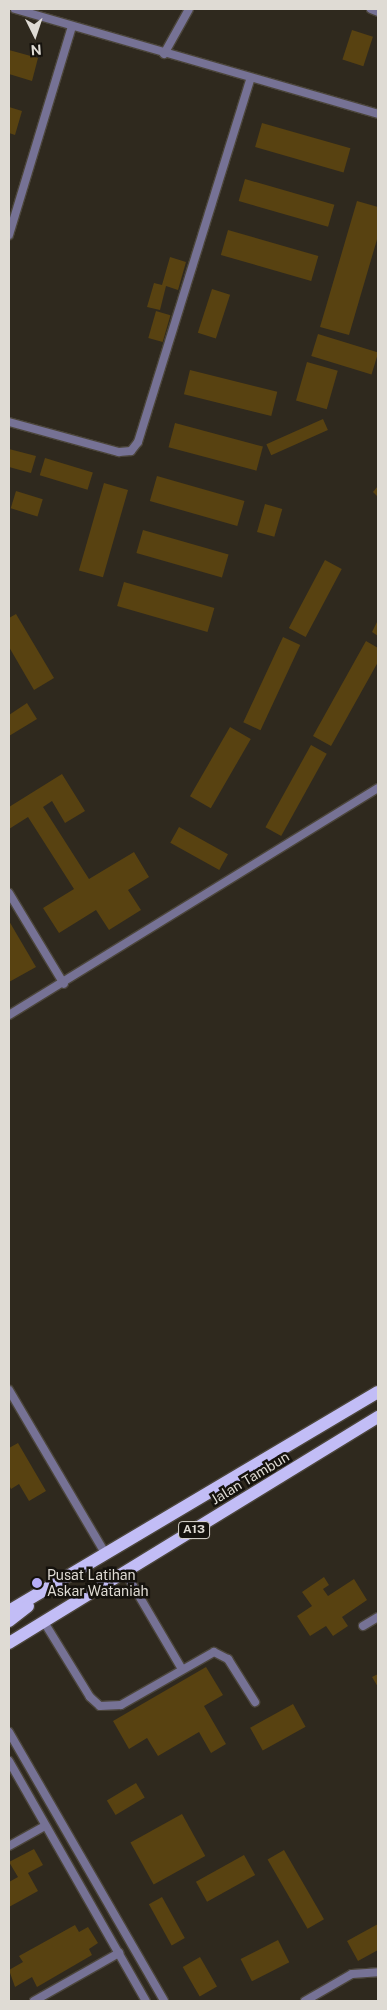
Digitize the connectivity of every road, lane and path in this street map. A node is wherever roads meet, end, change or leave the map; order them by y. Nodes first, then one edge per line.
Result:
1 (15, 9) edge
2 (189, 9) edge
3 (371, 9) edge
4 (378, 12) edge
5 (72, 26) junction
6 (164, 54) junction
7 (250, 80) junction
8 (378, 114) edge
9 (9, 235) edge
10 (9, 422) edge
11 (378, 788) edge
12 (9, 893) edge
13 (64, 984) junction
14 (9, 1015) edge
15 (9, 1390) edge
16 (378, 1392) edge
17 (378, 1417) edge
18 (105, 1554) junction
19 (124, 1572) junction
20 (42, 1591) junction
21 (9, 1610) edge
22 (378, 1617) edge
23 (9, 1622) edge
24 (44, 1622) junction
25 (362, 1626) dead end
26 (9, 1643) edge
27 (182, 1669) junction
28 (255, 1702) dead end
29 (9, 1732) edge
30 (9, 1761) edge
31 (17, 1776) junction
32 (9, 1781) edge
33 (45, 1826) junction
34 (9, 1846) edge
35 (119, 1953) junction
36 (378, 1972) edge
37 (34, 2001) edge
38 (146, 2001) edge
39 (164, 2001) edge
40 (305, 2001) edge

1 - 5 lane
2 - 6 lane
3 - 4 lane
5 - 6 lane
5 - 9 lane
6 - 7 lane
7 - 8 lane
7 - 10 lane
11 - 13 lane
12 - 13 lane
13 - 14 lane
15 - 18 lane
16 - 18 main road, Jalan Tambun / A13
17 - 19 main road, Jalan Tambun / A13
18 - 20 main road, Jalan Tambun / A13
19 - 24 main road, Jalan Tambun / A13
19 - 27 lane
20 - 21 main road, Jalan Tambun / A13
20 - 23 main road
22 - 25 lane
24 - 26 main road, Jalan Tambun / A13
24 - 27 lane
27 - 28 lane
29 - 39 lane
30 - 31 lane
31 - 32 lane
31 - 33 lane
33 - 34 lane
33 - 35 lane
35 - 37 lane
35 - 38 lane
36 - 40 lane

